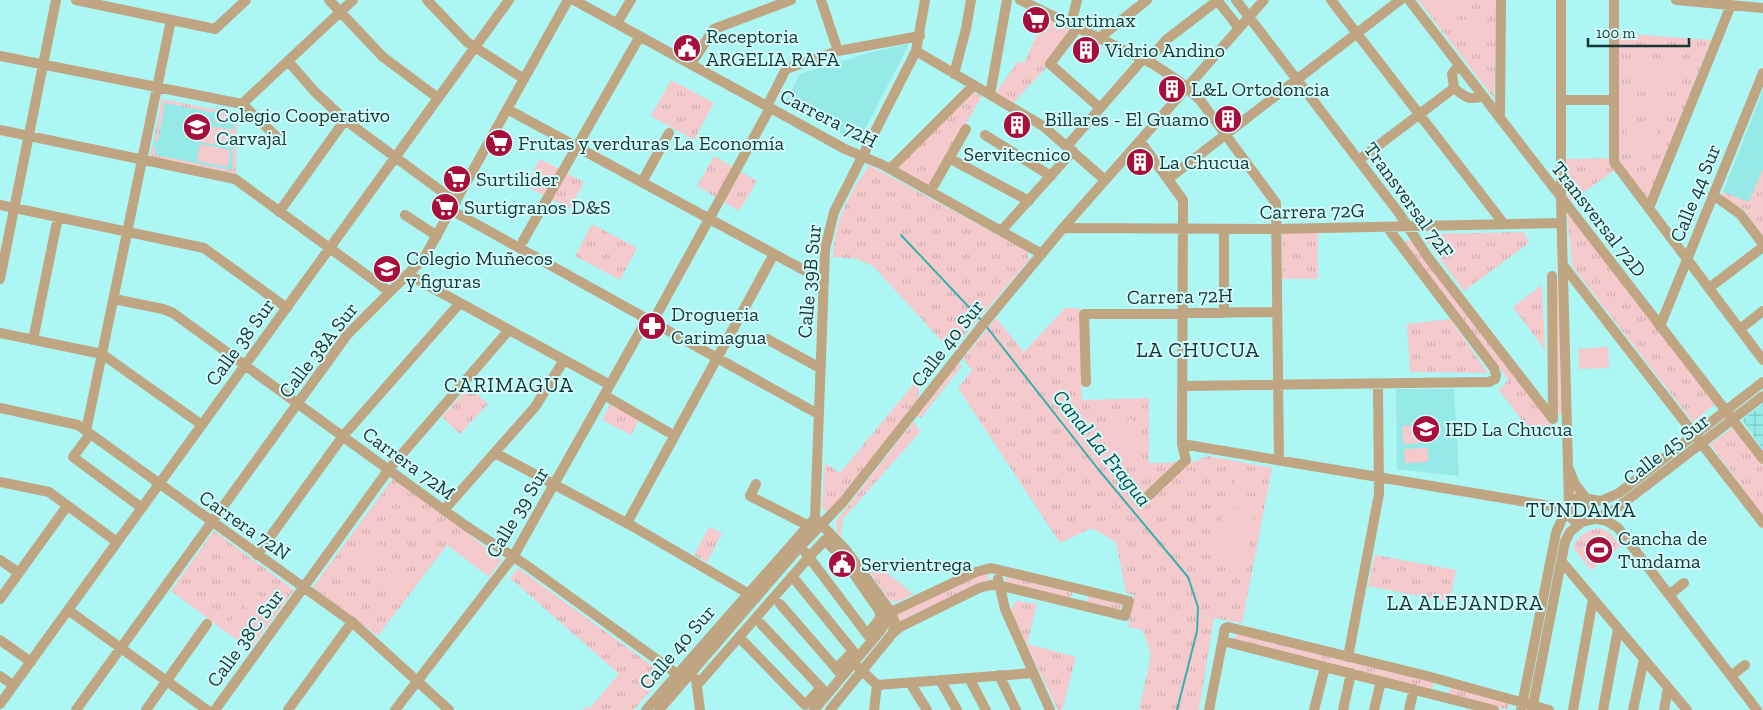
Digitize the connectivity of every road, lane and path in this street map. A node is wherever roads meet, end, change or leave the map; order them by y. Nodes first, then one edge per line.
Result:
1 (56, 0) edge
2 (76, 0) edge
3 (246, 0) edge
4 (329, 0) edge
5 (353, 0) edge
6 (428, 0) edge
7 (509, 0) edge
8 (568, 0) edge
9 (574, 0) edge
10 (630, 0) edge
11 (791, 0) edge
12 (821, 0) edge
13 (925, 0) edge
14 (972, 0) edge
15 (1007, 0) edge
16 (1020, 0) edge
17 (1076, 0) edge
18 (1147, 0) edge
19 (1217, 0) edge
20 (1236, 0) edge
21 (1264, 0) edge
22 (1331, 0) edge
23 (1400, 0) edge
24 (1409, 0) edge
25 (1501, 0) edge
26 (1561, 0) edge
27 (1614, 0) edge
28 (1676, 0) edge
29 (1039, 4) edge
30 (1731, 5) junction
31 (1763, 8) edge
32 (340, 12) junction
33 (1250, 17) junction
34 (171, 20) junction
35 (616, 23) junction
36 (1075, 26) junction
37 (1239, 28) junction
38 (1357, 33) junction
39 (640, 36) junction
40 (920, 36) junction
41 (1099, 38) junction
42 (474, 48) junction
43 (838, 51) junction
44 (916, 51) junction
45 (0, 56) edge
46 (1146, 60) junction
47 (288, 61) junction
48 (44, 64) junction
49 (691, 64) junction
50 (1459, 65) junction
51 (1763, 72) edge
52 (954, 74) junction
53 (524, 79) junction
54 (1297, 79) junction
55 (974, 85) junction
56 (157, 87) junction
57 (1187, 88) junction
58 (1454, 88) junction
59 (990, 95) junction
60 (1483, 96) junction
61 (438, 98) junction
62 (1561, 100) junction
63 (1614, 100) junction
64 (242, 104) junction
65 (769, 107) junction
66 (1100, 108) junction
67 (507, 109) junction
68 (1419, 113) junction
69 (1500, 119) junction
70 (345, 120) junction
71 (966, 129) dead end
72 (0, 130) edge
73 (669, 133) dead end
74 (1226, 134) junction
75 (985, 135) dead end
76 (30, 136) junction
77 (278, 138) dead end
78 (1140, 141) junction
79 (577, 147) junction
80 (1070, 149) junction
81 (864, 156) junction
82 (395, 158) junction
83 (949, 158) junction
84 (142, 160) junction
85 (1359, 160) junction
86 (890, 169) junction
87 (1051, 176) junction
88 (1168, 179) junction
89 (1106, 180) junction
90 (642, 182) junction
91 (934, 185) dead end
92 (1713, 195) junction
93 (1561, 198) junction
94 (1029, 201) junction
95 (0, 205) edge
96 (453, 206) junction
97 (15, 208) junction
98 (1649, 208) junction
99 (279, 212) junction
100 (405, 215) dead end
101 (58, 217) junction
102 (709, 219) junction
103 (1562, 223) junction
104 (1504, 224) junction
105 (1408, 226) junction
106 (1387, 227) junction
107 (1063, 228) junction
108 (1183, 229) junction
109 (1224, 229) junction
110 (1276, 229) junction
111 (128, 231) junction
112 (1002, 231) junction
113 (436, 236) junction
114 (522, 241) dead end
115 (1763, 245) edge
116 (330, 248) junction
117 (774, 254) junction
118 (1042, 254) junction
119 (1687, 260) junction
120 (1563, 265) junction
121 (409, 275) junction
122 (1552, 276) dead end
123 (0, 279) edge
124 (824, 281) junction
125 (1709, 288) junction
126 (390, 292) junction
127 (114, 300) junction
128 (460, 302) junction
129 (287, 308) junction
130 (1763, 311) edge
131 (1277, 312) junction
132 (1183, 313) junction
133 (1224, 313) junction
134 (652, 317) junction
135 (1660, 326) junction
136 (1740, 329) junction
137 (509, 330) junction
138 (0, 333) edge
139 (767, 339) dead end
140 (33, 340) junction
141 (1553, 351) junction
142 (1565, 351) junction
143 (102, 354) junction
144 (717, 358) junction
145 (564, 360) junction
146 (1763, 360) edge
147 (245, 366) junction
148 (820, 368) junction
149 (1086, 382) dead end
150 (1763, 382) edge
151 (1378, 384) junction
152 (610, 385) junction
153 (1183, 386) junction
154 (1278, 386) junction
155 (1553, 390) junction
156 (604, 395) junction
157 (1534, 395) junction
158 (1763, 396) edge
159 (297, 404) junction
160 (0, 408) edge
161 (1726, 411) junction
162 (818, 414) junction
163 (1733, 420) junction
164 (202, 425) junction
165 (668, 432) dead end
166 (88, 433) junction
167 (1695, 435) junction
168 (343, 436) junction
169 (1182, 444) junction
170 (1702, 444) junction
171 (495, 453) junction
172 (1763, 459) edge
173 (1279, 460) junction
174 (1567, 461) junction
175 (389, 469) junction
176 (1379, 477) junction
177 (0, 482) edge
178 (159, 484) junction
179 (554, 484) junction
180 (756, 484) dead end
181 (1149, 495) dead end
182 (1587, 498) junction
183 (1622, 505) junction
184 (67, 506) junction
185 (142, 508) junction
186 (1568, 509) junction
187 (444, 510) junction
188 (1587, 520) junction
189 (211, 523) junction
190 (1763, 523) edge
191 (627, 524) junction
192 (810, 524) junction
193 (1618, 528) junction
194 (117, 542) junction
195 (801, 546) junction
196 (257, 555) junction
197 (513, 557) junction
198 (809, 557) junction
199 (0, 560) edge
200 (1562, 562) junction
201 (995, 569) junction
202 (19, 573) junction
203 (792, 576) junction
204 (1684, 583) dead end
205 (999, 586) junction
206 (303, 588) junction
207 (1082, 589) junction
208 (752, 595) junction
209 (1669, 595) junction
210 (0, 599) edge
211 (876, 599) junction
212 (1593, 599) junction
213 (780, 604) dead end
214 (1078, 604) junction
215 (68, 610) junction
216 (891, 612) junction
217 (352, 622) junction
218 (207, 624) dead end
219 (761, 624) dead end
220 (1618, 629) junction
221 (892, 634) junction
222 (739, 637) junction
223 (870, 637) junction
224 (0, 640) edge
225 (1223, 640) junction
226 (121, 648) junction
227 (1348, 657) junction
228 (1644, 659) junction
229 (31, 662) junction
230 (853, 663) junction
231 (1745, 665) dead end
232 (1326, 667) junction
233 (862, 671) junction
234 (692, 672) junction
235 (839, 672) junction
236 (1033, 673) junction
237 (1351, 673) junction
238 (677, 674) junction
239 (0, 676) edge
240 (999, 676) junction
241 (1731, 676) junction
242 (969, 678) junction
243 (940, 680) junction
244 (166, 681) junction
245 (416, 681) junction
246 (1381, 681) junction
247 (1444, 681) junction
248 (910, 683) junction
249 (698, 684) junction
250 (877, 685) junction
251 (13, 686) junction
252 (1668, 688) junction
253 (1414, 689) junction
254 (824, 691) junction
255 (1440, 696) junction
256 (0, 704) edge
257 (1522, 706) edge
258 (809, 708) edge
259 (1533, 708) edge
260 (76, 710) edge
261 (146, 710) edge
262 (207, 710) edge
263 (215, 710) edge
264 (288, 710) edge
265 (395, 710) edge
266 (449, 710) edge
267 (646, 710) edge
268 (659, 710) edge
269 (700, 710) edge
270 (830, 710) edge
271 (875, 710) edge
272 (927, 710) edge
273 (957, 710) edge
274 (986, 710) edge
275 (1016, 710) edge
276 (1050, 710) edge
277 (1210, 710) edge
278 (1314, 710) edge
279 (1343, 710) edge
280 (1374, 710) edge
281 (1409, 710) edge
282 (1494, 710) edge
283 (1549, 710) edge
284 (1573, 710) edge
285 (1603, 710) edge
286 (1634, 710) edge
287 (1664, 710) edge
288 (1687, 710) edge
289 (1757, 710) edge

1 - 48 street
2 - 34 street
3 - 34 street
4 - 32 street
5 - 32 street
6 - 42 street
7 - 42 street, Calle 38 Sur
8 - 53 street, Calle 38A Sur
9 - 35 street, Carrera 72H
10 - 35 street
11 - 49 street
12 - 43 street
13 - 40 street, Calle 39B Sur
14 - 52 street
15 - 59 street
16 - 29 street
17 - 36 street
18 - 41 street
19 - 37 street
19 - 46 street
20 - 33 street, Transversal 72F
21 - 33 street, Calle 40 Sur
22 - 38 street
23 - 38 street
24 - 50 street, Transversal 72D
25 - 69 street
26 - 62 street
27 - 63 street
28 - 30 street
29 - 36 street
30 - 31 street
30 - 98 street
32 - 47 street
32 - 61 street
33 - 37 street, Calle 40 Sur
33 - 54 street, Transversal 72F
34 - 56 street
35 - 39 street, Carrera 72H
36 - 41 street
36 - 66 street
37 - 57 street, Calle 40 Sur
38 - 54 street
38 - 68 street
39 - 49 street, Carrera 72H
39 - 79 street
40 - 43 street
40 - 44 street, Calle 39B Sur
41 - 46 street
42 - 53 street
42 - 61 street, Calle 38 Sur
43 - 65 street, Calle 39 Sur
44 - 52 street
44 - 81 street, Calle 39B Sur
45 - 48 street
46 - 57 street
46 - 66 street
47 - 64 street
47 - 70 street
48 - 56 street
48 - 76 street
49 - 65 street, Carrera 72H
50 - 58 street
50 - 60 street, Transversal 72D
51 - 92 street, Calle 44 Sur
52 - 55 street
53 - 67 street, Calle 38A Sur
54 - 74 street
54 - 85 street, Transversal 72F
55 - 59 street
55 - 86 street
56 - 64 street
56 - 84 street
57 - 74 street
57 - 78 street, Calle 40 Sur
58 - 60 street
58 - 68 street
59 - 80 street
60 - 69 street, Transversal 72D
61 - 82 street, Calle 38 Sur
62 - 63 street
62 - 93 street
63 - 98 street
64 - 77 street
65 - 81 street, Carrera 72H
65 - 102 street, Calle 39 Sur
66 - 80 street
67 - 79 street
67 - 96 street, Calle 38A Sur
68 - 85 street
68 - 104 street
69 - 93 street, Transversal 72D
70 - 82 street
70 - 99 street
71 - 83 street
72 - 76 street
73 - 90 street
74 - 88 street
74 - 110 street
75 - 87 street
76 - 84 street
76 - 97 street
78 - 88 street
78 - 89 street, Calle 40 Sur
79 - 90 street
79 - 114 street
80 - 87 street
80 - 89 street
81 - 86 street, Carrera 72H
81 - 124 street, Calle 39B Sur
82 - 96 street
82 - 116 street, Calle 38 Sur
83 - 91 street
83 - 94 street
84 - 99 street
84 - 111 street
85 - 105 street, Transversal 72F
86 - 112 street, Carrera 72H
87 - 94 street
88 - 108 street
89 - 107 street, Calle 40 Sur
90 - 102 street
92 - 115 street
92 - 119 street, Calle 44 Sur
93 - 103 street
93 - 135 street, Transversal 72D
94 - 112 street
95 - 97 street
96 - 113 street, Calle 38A Sur
96 - 134 street
97 - 101 street
97 - 123 street
98 - 119 street
99 - 116 street
100 - 113 street
101 - 111 street
101 - 140 street
102 - 117 street
102 - 134 street, Calle 39 Sur
103 - 104 street, Carrera 72G
103 - 120 street
104 - 105 street, Carrera 72G
105 - 106 street, Carrera 72G
105 - 157 street, Transversal 72F
106 - 110 street, Carrera 72G
106 - 151 street, Transversal 72F
107 - 108 street, Carrera 72G
107 - 118 street, Calle 40 Sur
108 - 109 street, Carrera 72G
108 - 132 street
109 - 110 street, Carrera 72G
109 - 133 street
110 - 131 street
111 - 127 street
111 - 129 street
112 - 118 street, Carrera 72H
113 - 121 street, Calle 38A Sur
115 - 125 street
116 - 126 street
116 - 129 street, Calle 38 Sur
117 - 124 street
117 - 144 street
118 - 192 street, Calle 40 Sur
119 - 125 street
119 - 135 street, Calle 44 Sur
120 - 142 street
120 - 167 street
121 - 126 street, Calle 38A Sur
121 - 128 street
122 - 141 street
124 - 148 street, Calle 39B Sur
125 - 136 street
126 - 159 street, Calle 38A Sur
127 - 143 street
127 - 147 street, Carrera 72M
128 - 137 street
128 - 168 street
129 - 147 street, Calle 38 Sur
130 - 136 street
131 - 133 street, Carrera 72H
131 - 154 street
132 - 133 street, Carrera 72H
132 - 149 street, Carrera 72H
132 - 153 street
134 - 144 street
134 - 152 street, Calle 39 Sur
135 - 161 street, Transversal 72D
136 - 146 street
137 - 145 street
137 - 175 street, Calle 38C Sur
138 - 140 street
139 - 148 street
140 - 143 street
141 - 142 street
141 - 155 street
142 - 174 street
143 - 164 street
143 - 166 street
144 - 162 street
144 - 191 street
145 - 152 street
145 - 171 street
147 - 159 street, Carrera 72M
147 - 164 street, Calle 38 Sur
148 - 162 street, Calle 39B Sur
150 - 161 street, Calle 45 Sur
151 - 154 street
151 - 176 street
152 - 156 street, Calle 39 Sur
153 - 154 street
153 - 169 street
154 - 173 street
155 - 157 street
155 - 157 street, Transversal 72F
156 - 165 street
156 - 179 street, Calle 39 Sur
158 - 163 street, Calle 45 Sur
159 - 168 street, Carrera 72M
159 - 189 street, Calle 38A Sur
160 - 166 street, Carrera 72N
161 - 163 street, Transversal 72D
161 - 167 street, Calle 45 Sur
162 - 192 street, Calle 39B Sur
163 - 170 street, Calle 45 Sur
163 - 172 street, Transversal 72D
164 - 178 street, Calle 38 Sur
166 - 178 street, Carrera 72N
166 - 185 street
167 - 170 street
167 - 182 street, Calle 45 Sur
168 - 175 street, Carrera 72M
168 - 196 street
169 - 173 street
169 - 181 street
170 - 183 street, Calle 45 Sur
170 - 190 street
171 - 179 street
171 - 187 street
173 - 176 street
174 - 182 street
174 - 186 street
175 - 187 street, Carrera 72M
175 - 206 street, Calle 38C Sur
176 - 186 street
176 - 227 street
177 - 184 street
178 - 185 street, Calle 38 Sur
178 - 189 street, Carrera 72N
179 - 191 street
179 - 197 street, Calle 39 Sur
180 - 192 street
182 - 186 street
182 - 188 street
183 - 188 street, Calle 45 Sur
183 - 193 street
184 - 194 street
184 - 202 street
185 - 194 street, Calle 38 Sur
186 - 188 street
186 - 257 street
187 - 197 street, Carrera 72M
188 - 193 street
188 - 200 street, Calle 45 Sur
189 - 196 street, Carrera 72N
189 - 226 street, Calle 38A Sur
191 - 208 street
192 - 195 street, Calle 40 Sur
192 - 208 street, Calle 40 Sur
192 - 211 street
193 - 209 street
194 - 215 street, Calle 38 Sur
195 - 198 street
195 - 208 street, Calle 40 Sur
196 - 206 street, Carrera 72N
197 - 238 street, Carrera 72M
197 - 245 street, Calle 39 Sur
198 - 203 street, Calle 40 Sur
198 - 211 street, Calle 40 Sur
198 - 223 street
199 - 202 street
200 - 212 street
200 - 259 street, Calle 45 Sur
201 - 205 street
201 - 207 street
201 - 216 street
202 - 210 street
203 - 222 street, Calle 40 Sur
203 - 235 street
204 - 209 street
205 - 214 street
205 - 221 street
205 - 236 street
206 - 217 street, Carrera 72N
206 - 263 street, Calle 38C Sur
207 - 214 street
207 - 214 street
208 - 234 street, Calle 40 Sur
208 - 238 street, Calle 40 Sur
209 - 241 street
211 - 216 street
211 - 223 street
212 - 220 street
212 - 284 street
213 - 235 street
215 - 226 street
215 - 229 street, Calle 38 Sur
216 - 221 street
216 - 223 street
217 - 245 street, Carrera 72N
217 - 264 street
218 - 244 street
219 - 254 street
220 - 228 street
220 - 285 street
221 - 233 street
222 - 249 street, Calle 40 Sur
222 - 258 street
223 - 230 street
224 - 229 street
225 - 227 street
225 - 232 street
225 - 277 street
226 - 244 street
226 - 260 street, Calle 38A Sur
227 - 247 street
228 - 252 street
228 - 286 street
229 - 251 street, Calle 38 Sur
230 - 233 street
230 - 235 street
231 - 241 street
232 - 237 street
232 - 278 street
233 - 250 street
233 - 270 street
234 - 249 street
234 - 268 street, Calle 40 Sur
235 - 254 street
236 - 240 street
236 - 276 street
237 - 246 street
237 - 279 street
238 - 267 street, Calle 40 Sur
239 - 251 street
240 - 242 street
240 - 275 street
241 - 289 street
242 - 243 street
242 - 274 street
243 - 248 street
243 - 273 street
244 - 261 street
244 - 262 street
245 - 265 street, Calle 39 Sur
245 - 266 street, Carrera 72N
246 - 253 street
246 - 280 street
247 - 255 street
247 - 257 street
248 - 250 street
248 - 272 street
249 - 269 street
250 - 271 street
251 - 256 street, Calle 38 Sur
252 - 287 street
252 - 288 street
253 - 255 street
253 - 281 street
254 - 258 street
255 - 282 street
257 - 259 street
259 - 283 street

